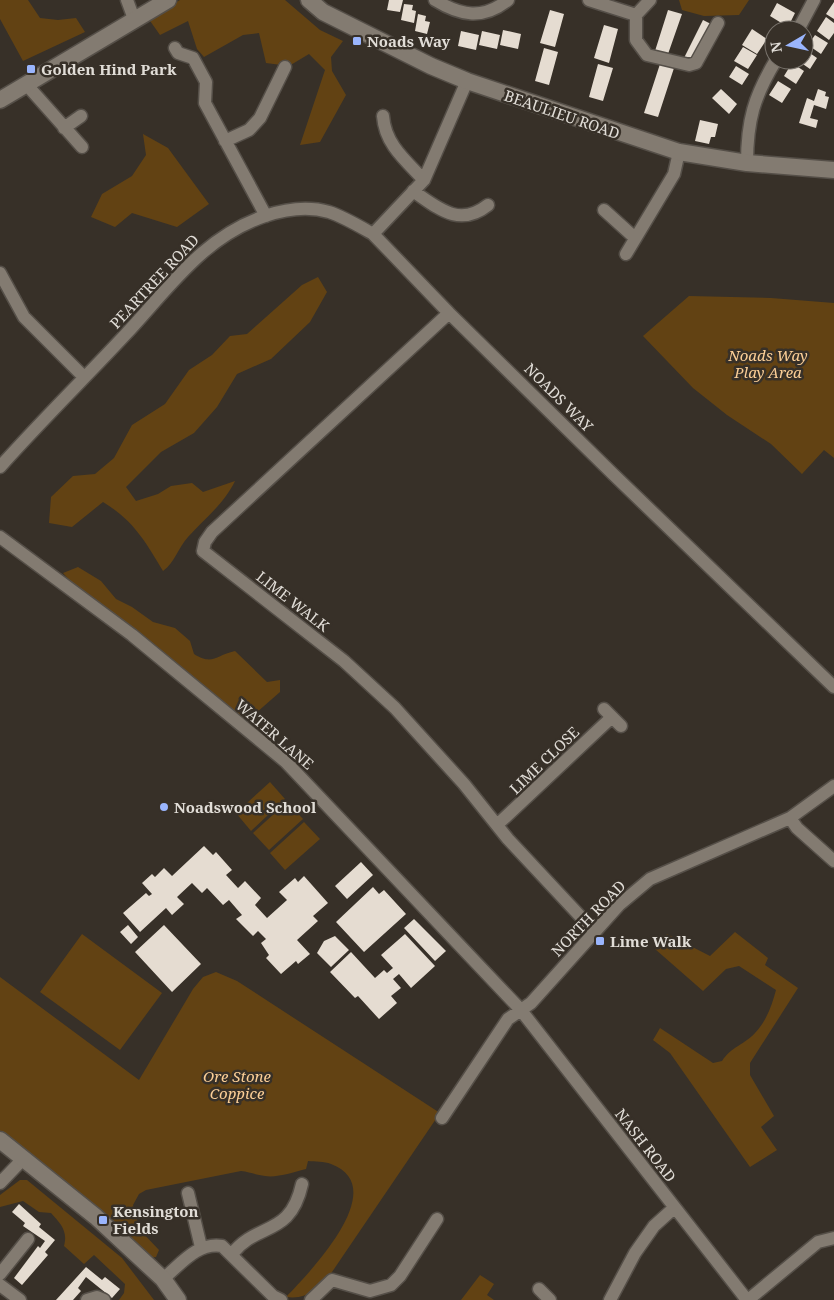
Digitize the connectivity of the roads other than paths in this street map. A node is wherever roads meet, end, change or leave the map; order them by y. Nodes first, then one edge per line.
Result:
1 (128, 0) edge
2 (168, 0) edge
3 (309, 0) edge
4 (435, 0) edge
5 (508, 0) edge
6 (588, 0) edge
7 (650, 0) edge
8 (814, 0) edge
9 (636, 15) junction
10 (134, 20) junction
11 (803, 20) edge
12 (718, 23) dead end
13 (175, 48) dead end
14 (285, 67) dead end
15 (770, 70) edge
16 (468, 81) junction
17 (26, 84) junction
18 (0, 100) edge
19 (81, 116) dead end
20 (383, 116) dead end
21 (64, 128) junction
22 (225, 141) junction
23 (82, 147) dead end
24 (679, 152) junction
25 (747, 163) junction
26 (834, 170) edge
27 (424, 180) junction
28 (414, 191) junction
29 (488, 205) dead end
30 (604, 210) dead end
31 (266, 216) junction
32 (373, 234) junction
33 (635, 238) junction
34 (626, 254) dead end
35 (0, 273) edge
36 (449, 313) junction
37 (84, 377) junction
38 (0, 467) edge
39 (0, 537) edge
40 (834, 687) edge
41 (612, 717) dead end
42 (834, 786) edge
43 (790, 818) junction
44 (497, 825) junction
45 (834, 861) edge
46 (594, 931) junction
47 (520, 1009) junction
48 (442, 1118) dead end
49 (0, 1140) edge
50 (23, 1159) junction
51 (0, 1183) edge
52 (302, 1184) dead end
53 (188, 1193) dead end
54 (674, 1208) junction
55 (438, 1219) dead end
56 (834, 1238) edge
57 (28, 1239) dead end
58 (202, 1247) junction
59 (232, 1254) junction
60 (0, 1274) edge
61 (163, 1279) junction
62 (0, 1285) edge
63 (539, 1289) dead end
64 (274, 1299) edge
65 (20, 1300) edge
66 (87, 1300) edge
67 (104, 1300) edge
68 (178, 1300) edge
69 (311, 1300) edge
70 (550, 1300) edge
71 (610, 1300) edge
72 (748, 1300) edge

1 - 10 street
2 - 10 street
3 - 16 street, BEAULIEU ROAD
4 - 5 street
6 - 9 street
7 - 9 street
8 - 11 street
9 - 12 street
10 - 17 street
13 - 22 street
14 - 22 street
15 - 25 street
16 - 24 street, BEAULIEU ROAD
16 - 27 street
17 - 18 street
17 - 21 street
19 - 21 street
20 - 27 street
21 - 23 street
22 - 31 street
24 - 25 street, BEAULIEU ROAD
24 - 33 street
25 - 26 street, BEAULIEU ROAD
27 - 28 street
28 - 29 street
28 - 32 street
30 - 33 street
31 - 32 street, PEARTREE ROAD
31 - 37 street, PEARTREE ROAD
32 - 36 street, NOADS WAY
33 - 34 street
35 - 37 street
36 - 40 street, NOADS WAY
36 - 44 street, LIME WALK
37 - 38 street, PEARTREE ROAD
39 - 47 street, WATER LANE
41 - 44 street, LIME CLOSE
42 - 43 street, NORTH ROAD
43 - 45 street
43 - 46 street, NORTH ROAD
44 - 46 street, LIME WALK
46 - 47 street, NORTH ROAD
47 - 48 street, NORTH ROAD
47 - 54 street, NASH ROAD
49 - 50 street
50 - 51 street
50 - 61 street
52 - 59 street
53 - 58 street
54 - 71 street
54 - 72 street, NASH ROAD
55 - 69 street
56 - 72 street
57 - 60 street
58 - 59 street
58 - 61 street
59 - 64 street
61 - 68 street
62 - 65 street
63 - 70 street
66 - 67 street

